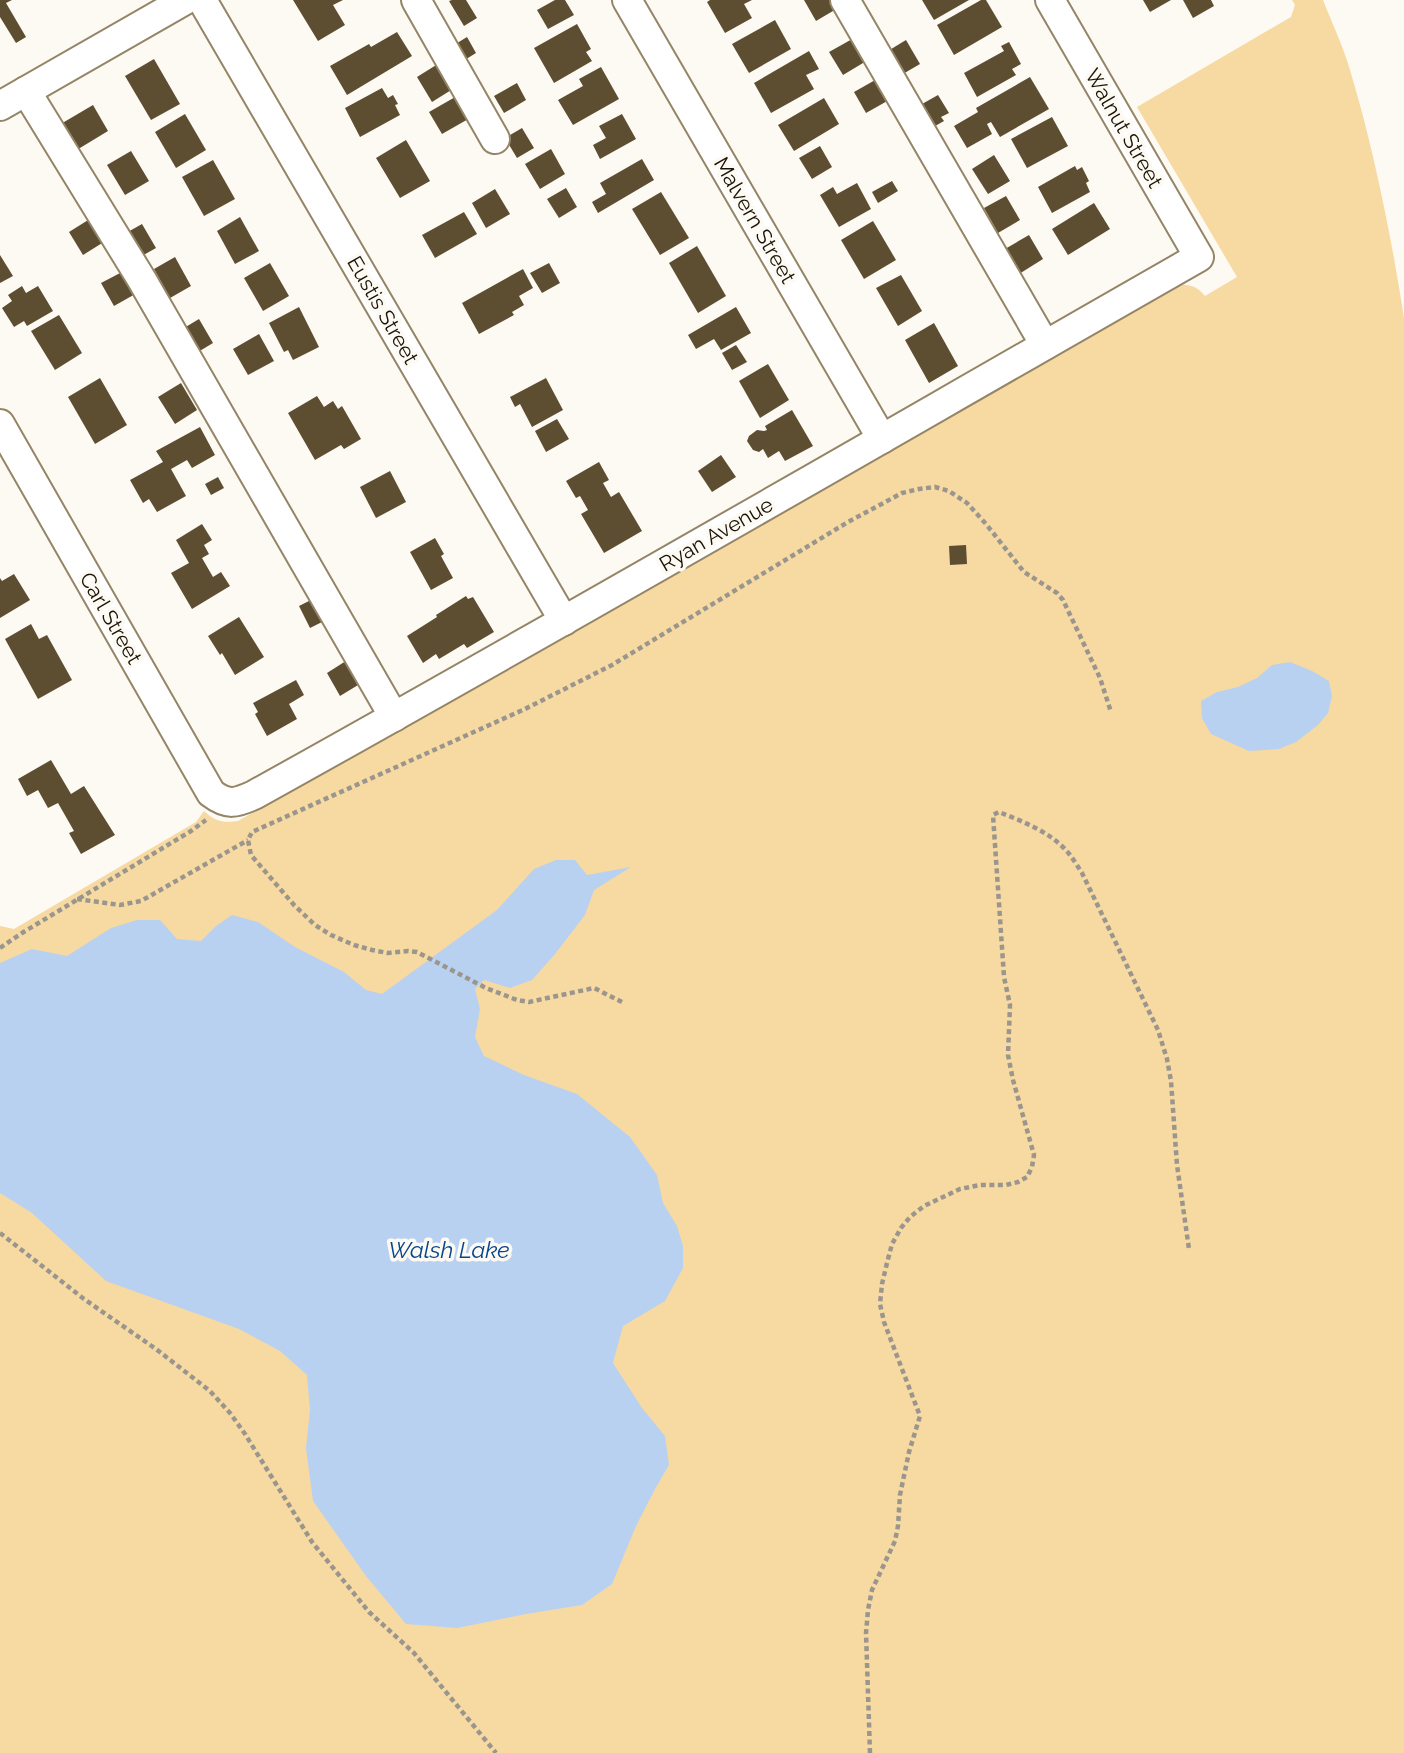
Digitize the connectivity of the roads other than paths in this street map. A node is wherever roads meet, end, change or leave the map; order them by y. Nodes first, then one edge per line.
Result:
1 (185, 0) edge
2 (202, 0) edge
3 (415, 0) edge
4 (627, 0) edge
5 (845, 0) edge
6 (1050, 0) edge
7 (26, 91) junction
8 (0, 106) edge
9 (495, 139) dead end
10 (1199, 257) joint
11 (1045, 345) junction
12 (0, 424) edge
13 (883, 439) junction
14 (564, 621) junction
15 (394, 717) junction
16 (225, 801) joint

1 - 7 street
2 - 14 street, Eustis Street
3 - 9 street
4 - 13 street, Malvern Street
5 - 11 street
6 - 10 street, Walnut Street
7 - 8 street
7 - 15 street
10 - 11 street, Ryan Avenue
11 - 13 street, Ryan Avenue
12 - 16 street, Carl Street
13 - 14 street, Ryan Avenue
14 - 15 street, Ryan Avenue
15 - 16 street, Ryan Avenue

